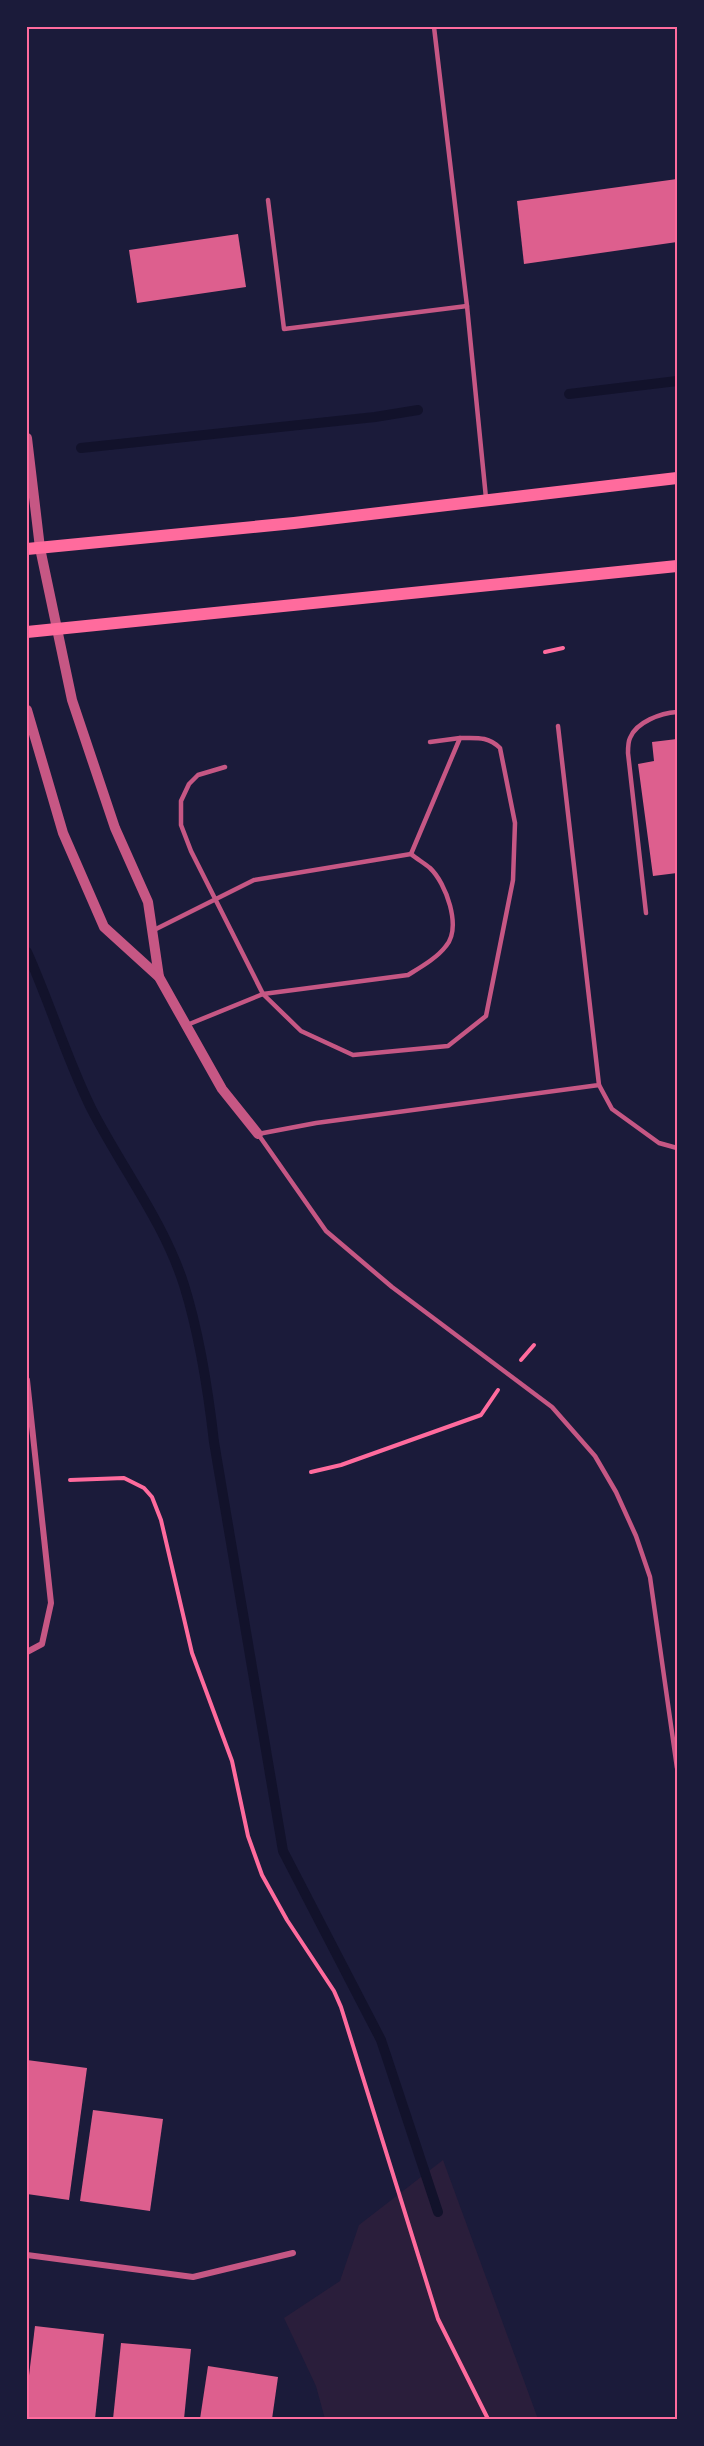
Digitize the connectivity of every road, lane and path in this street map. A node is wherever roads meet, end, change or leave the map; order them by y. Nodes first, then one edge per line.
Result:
1 (434, 27) edge
2 (268, 200) dead end
3 (466, 306) junction
4 (27, 438) edge
5 (677, 478) edge
6 (486, 501) junction
7 (33, 549) edge
8 (677, 566) edge
9 (55, 629) junction
10 (27, 632) edge
11 (563, 648) dead end
12 (545, 652) dead end
13 (27, 710) edge
14 (677, 712) edge
15 (558, 726) dead end
16 (460, 738) junction
17 (430, 742) dead end
18 (225, 767) dead end
19 (411, 854) junction
20 (216, 898) junction
21 (646, 913) dead end
22 (152, 930) junction
23 (159, 977) junction
24 (263, 994) junction
25 (187, 1025) junction
26 (599, 1085) junction
27 (258, 1134) junction
28 (677, 1148) edge
29 (534, 1345) dead end
30 (509, 1375) junction
31 (27, 1380) edge
32 (311, 1472) dead end
33 (70, 1480) dead end
34 (27, 1652) edge
35 (677, 1768) edge
36 (293, 2253) dead end
37 (27, 2255) edge
38 (488, 2419) edge

1 - 3 lane
2 - 3 lane
3 - 6 lane
4 - 7 street
5 - 6 main road
6 - 7 main road
7 - 9 street
8 - 9 main road
9 - 10 main road
9 - 22 street
11 - 12 path
13 - 23 street
14 - 21 lane
15 - 26 lane
16 - 17 lane
16 - 19 lane
16 - 24 lane
18 - 20 lane
19 - 20 lane
19 - 24 lane
20 - 22 lane
20 - 24 lane
22 - 23 street
23 - 25 street
24 - 25 lane
25 - 27 street
26 - 27 lane
26 - 28 lane
27 - 30 lane
29 - 30 path
30 - 32 path
30 - 35 lane
31 - 34 street
33 - 38 path
36 - 37 street

